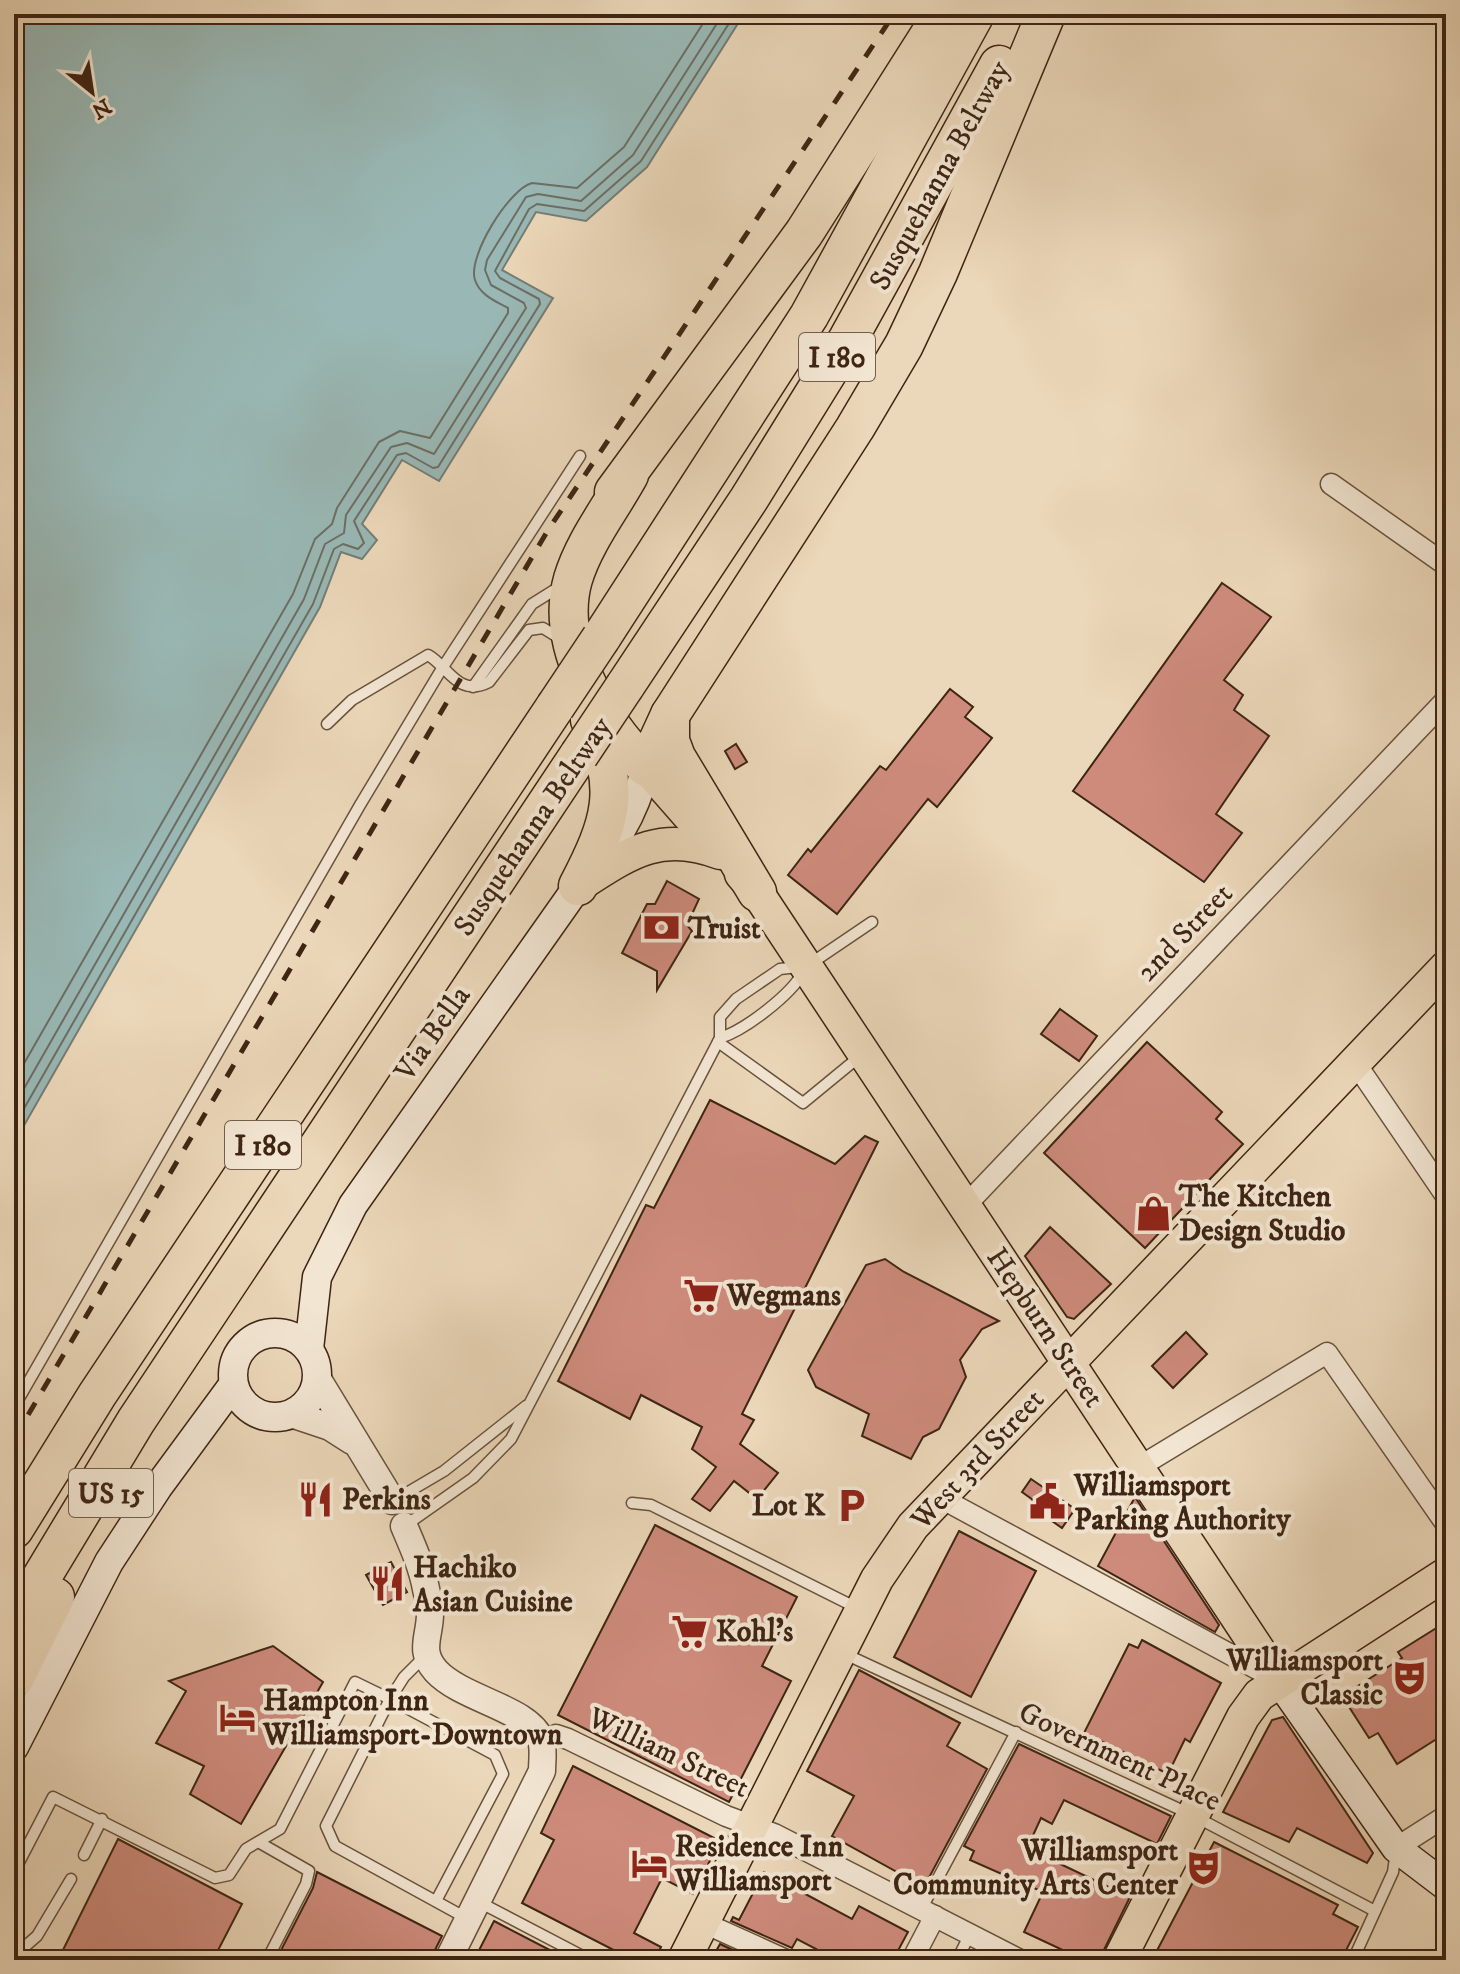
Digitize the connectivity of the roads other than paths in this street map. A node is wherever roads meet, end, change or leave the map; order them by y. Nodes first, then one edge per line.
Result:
1 (943, 14) edge
2 (975, 14) edge
3 (1026, 14) edge
4 (1046, 14) edge
5 (580, 456) dead end
6 (629, 475) junction
7 (1331, 484) dead end
8 (1446, 565) edge
9 (556, 589) junction
10 (556, 636) junction
11 (441, 670) junction
12 (473, 687) junction
13 (1446, 700) edge
14 (670, 715) junction
15 (327, 724) dead end
16 (646, 767) junction
17 (720, 853) junction
18 (578, 886) junction
19 (757, 892) junction
20 (872, 922) dead end
21 (807, 966) junction
22 (1446, 967) edge
23 (719, 1040) junction
24 (864, 1053) junction
25 (1356, 1064) junction
26 (1446, 1196) edge
27 (965, 1206) junction
28 (325, 1259) junction
29 (210, 1309) junction
30 (270, 1334) junction
31 (309, 1349) junction
32 (1069, 1362) junction
33 (319, 1381) junction
34 (233, 1385) junction
35 (97, 1395) junction
36 (534, 1395) junction
37 (14, 1407) edge
38 (291, 1414) junction
39 (260, 1415) junction
40 (359, 1446) junction
41 (184, 1454) junction
42 (1139, 1467) junction
43 (939, 1497) junction
44 (392, 1501) junction
45 (632, 1503) dead end
46 (14, 1510) edge
47 (1446, 1524) edge
48 (404, 1526) junction
49 (14, 1529) edge
50 (1446, 1574) edge
51 (861, 1610) junction
52 (14, 1623) edge
53 (840, 1652) junction
54 (425, 1656) junction
55 (14, 1679) edge
56 (1279, 1681) junction
57 (390, 1699) junction
58 (1016, 1732) junction
59 (542, 1742) junction
60 (14, 1747) edge
61 (1192, 1815) junction
62 (1446, 1816) edge
63 (102, 1819) junction
64 (750, 1825) junction
65 (260, 1843) junction
66 (1396, 1848) junction
67 (84, 1855) dead end
68 (14, 1872) edge
69 (71, 1879) dead end
70 (1446, 1886) edge
71 (436, 1901) junction
72 (474, 1911) junction
73 (1375, 1911) junction
74 (929, 1912) junction
75 (702, 1922) junction
76 (970, 1934) junction
77 (14, 1956) edge
78 (267, 1960) edge
79 (448, 1960) edge
80 (590, 1960) edge
81 (684, 1960) edge
82 (786, 1960) edge
83 (912, 1960) edge
84 (957, 1960) edge
85 (1020, 1960) edge
86 (1119, 1960) edge
87 (1353, 1960) edge

1 - 6 highway
2 - 35 highway, Susquehanna Beltway / I 180, bridge
3 - 29 highway, Susquehanna Beltway / I 180, bridge
4 - 14 highway
5 - 11 lane
6 - 9 highway
6 - 16 highway
7 - 8 street
9 - 10 highway
9 - 12 lane
10 - 12 lane
10 - 18 highway
11 - 12 lane
11 - 15 lane
11 - 37 lane
13 - 27 street, 2nd Street
14 - 16 highway
14 - 19 highway
16 - 17 main road, Hepburn Street
16 - 18 main road, Via Bella
17 - 18 main road
17 - 19 main road, Hepburn Street
18 - 28 main road, Via Bella
19 - 21 main road, Hepburn Street
20 - 21 lane
21 - 23 lane
21 - 23 lane
21 - 24 main road, Hepburn Street
22 - 25 main road, West 3rd Street
23 - 24 lane
23 - 36 lane
24 - 27 main road, Hepburn Street
25 - 26 street
25 - 32 main road, West 3rd Street
27 - 32 main road, Hepburn Street
28 - 30 main road, Via Bella
28 - 31 main road, Via Bella
29 - 52 highway, Susquehanna Beltway / I 180
29 - 55 highway, US 15
30 - 31 main road
30 - 34 main road
31 - 33 main road
32 - 42 main road, Hepburn Street
32 - 43 main road, West 3rd Street
33 - 38 main road
33 - 40 street
34 - 39 main road
34 - 41 main road
35 - 46 highway, US 15
35 - 49 highway, Susquehanna Beltway / I 180
36 - 44 lane
36 - 48 lane
38 - 39 main road
38 - 40 street
39 - 41 main road
40 - 44 street
41 - 60 main road
42 - 47 street
42 - 56 main road, Hepburn Street
43 - 51 main road, West 3rd Street
43 - 56 street
44 - 48 street
45 - 51 lane
48 - 54 street
50 - 56 main road
51 - 53 main road, West 3rd Street
53 - 58 lane, Government Place
53 - 64 main road, West 3rd Street
54 - 57 lane
54 - 59 street, William Street
56 - 61 main road
56 - 66 main road, Hepburn Street
57 - 65 lane
57 - 71 lane
57 - 71 lane
58 - 61 lane, Government Place
58 - 74 lane
59 - 64 street, William Street
59 - 72 street
61 - 73 lane, Government Place
61 - 86 main road
62 - 66 street
63 - 65 lane
63 - 67 lane
63 - 68 lane
64 - 74 street, William Street
64 - 75 main road, West 3rd Street
65 - 78 lane
66 - 70 main road, Hepburn Street
66 - 73 lane
69 - 77 lane
71 - 72 lane
72 - 79 street
72 - 80 lane
73 - 87 lane
74 - 76 street, William Street
74 - 83 street
75 - 81 main road, West 3rd Street
75 - 82 street
76 - 84 lane
76 - 85 street, William Street

